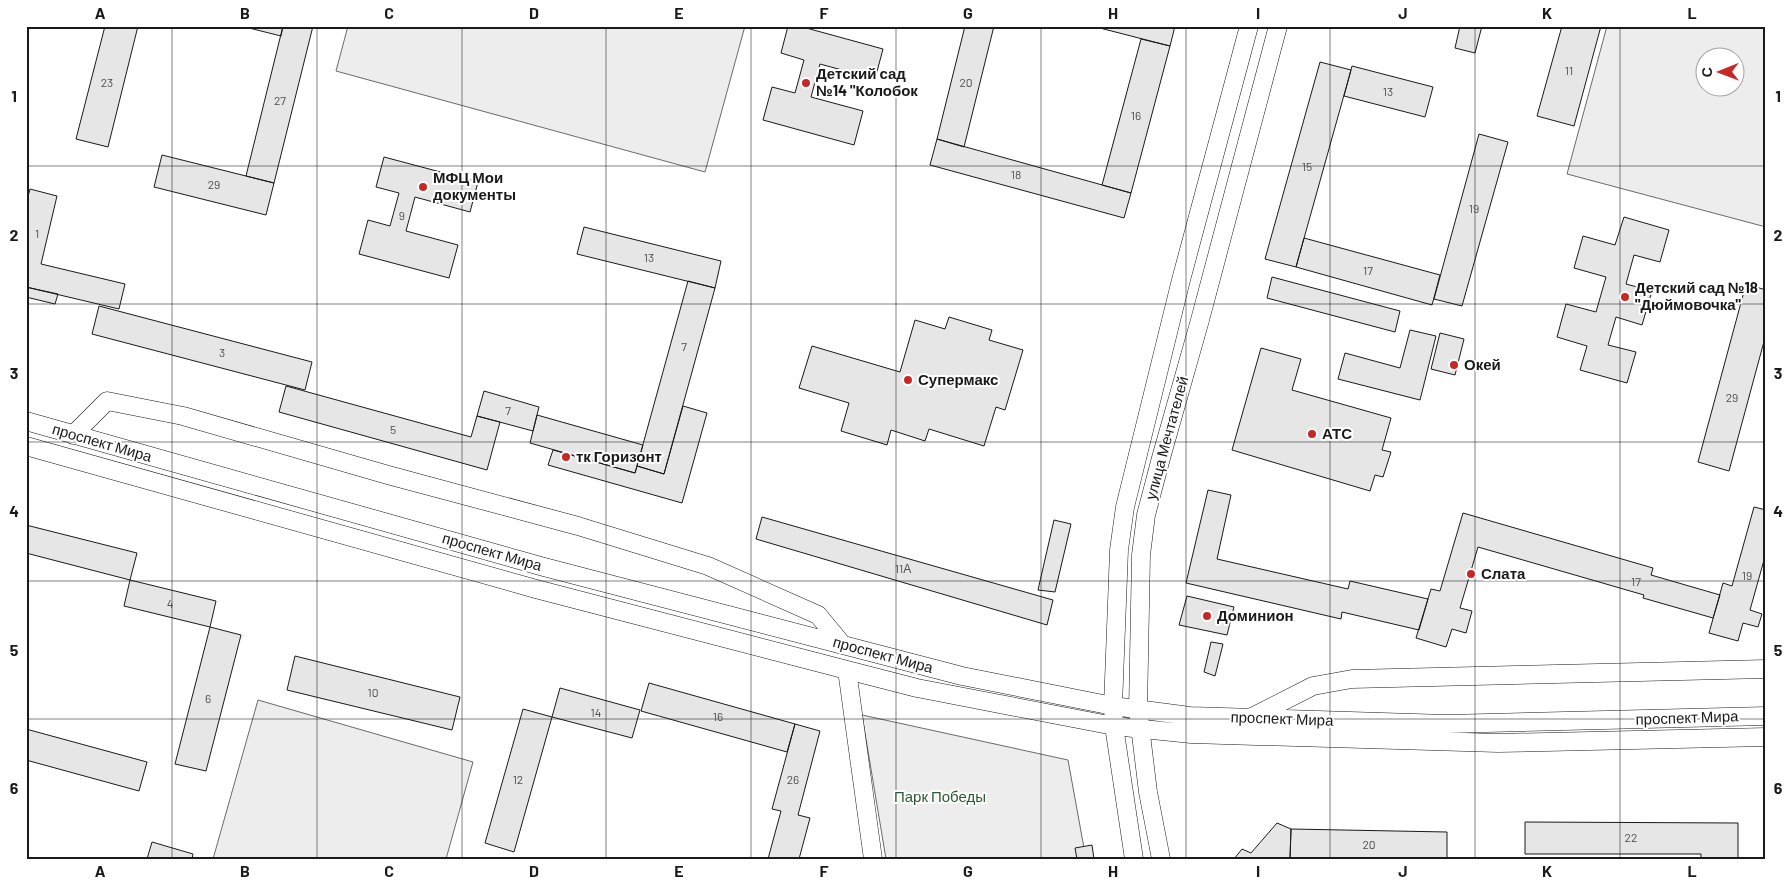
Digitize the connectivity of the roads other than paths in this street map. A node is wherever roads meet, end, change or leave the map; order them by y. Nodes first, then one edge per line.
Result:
1 (1249, 26) edge
2 (1278, 26) edge
3 (26, 421) edge
4 (73, 435) junction
5 (26, 446) edge
6 (842, 644) junction
7 (1766, 669) edge
8 (847, 670) junction
9 (1113, 706) junction
10 (1138, 710) junction
11 (1766, 716) edge
12 (1250, 718) junction
13 (1114, 726) junction
14 (1140, 730) junction
15 (1766, 737) edge
16 (873, 859) edge
17 (1134, 859) edge
18 (1161, 859) edge

1 - 9 street, улица Мечтателей
2 - 10 street, улица Мечтателей
3 - 4 street, проспект Мира
4 - 6 street, проспект Мира
4 - 6 street
5 - 8 street, проспект Мира
6 - 9 street, проспект Мира
7 - 12 street
8 - 13 street, проспект Мира
8 - 16 street
9 - 10 street, проспект Мира
9 - 13 street, улица Мечтателей
10 - 12 street, проспект Мира
10 - 14 street, улица Мечтателей
11 - 12 street, проспект Мира
13 - 14 street, проспект Мира
13 - 17 street, улица Мечтателей
14 - 15 street, проспект Мира
14 - 18 street, улица Мечтателей

